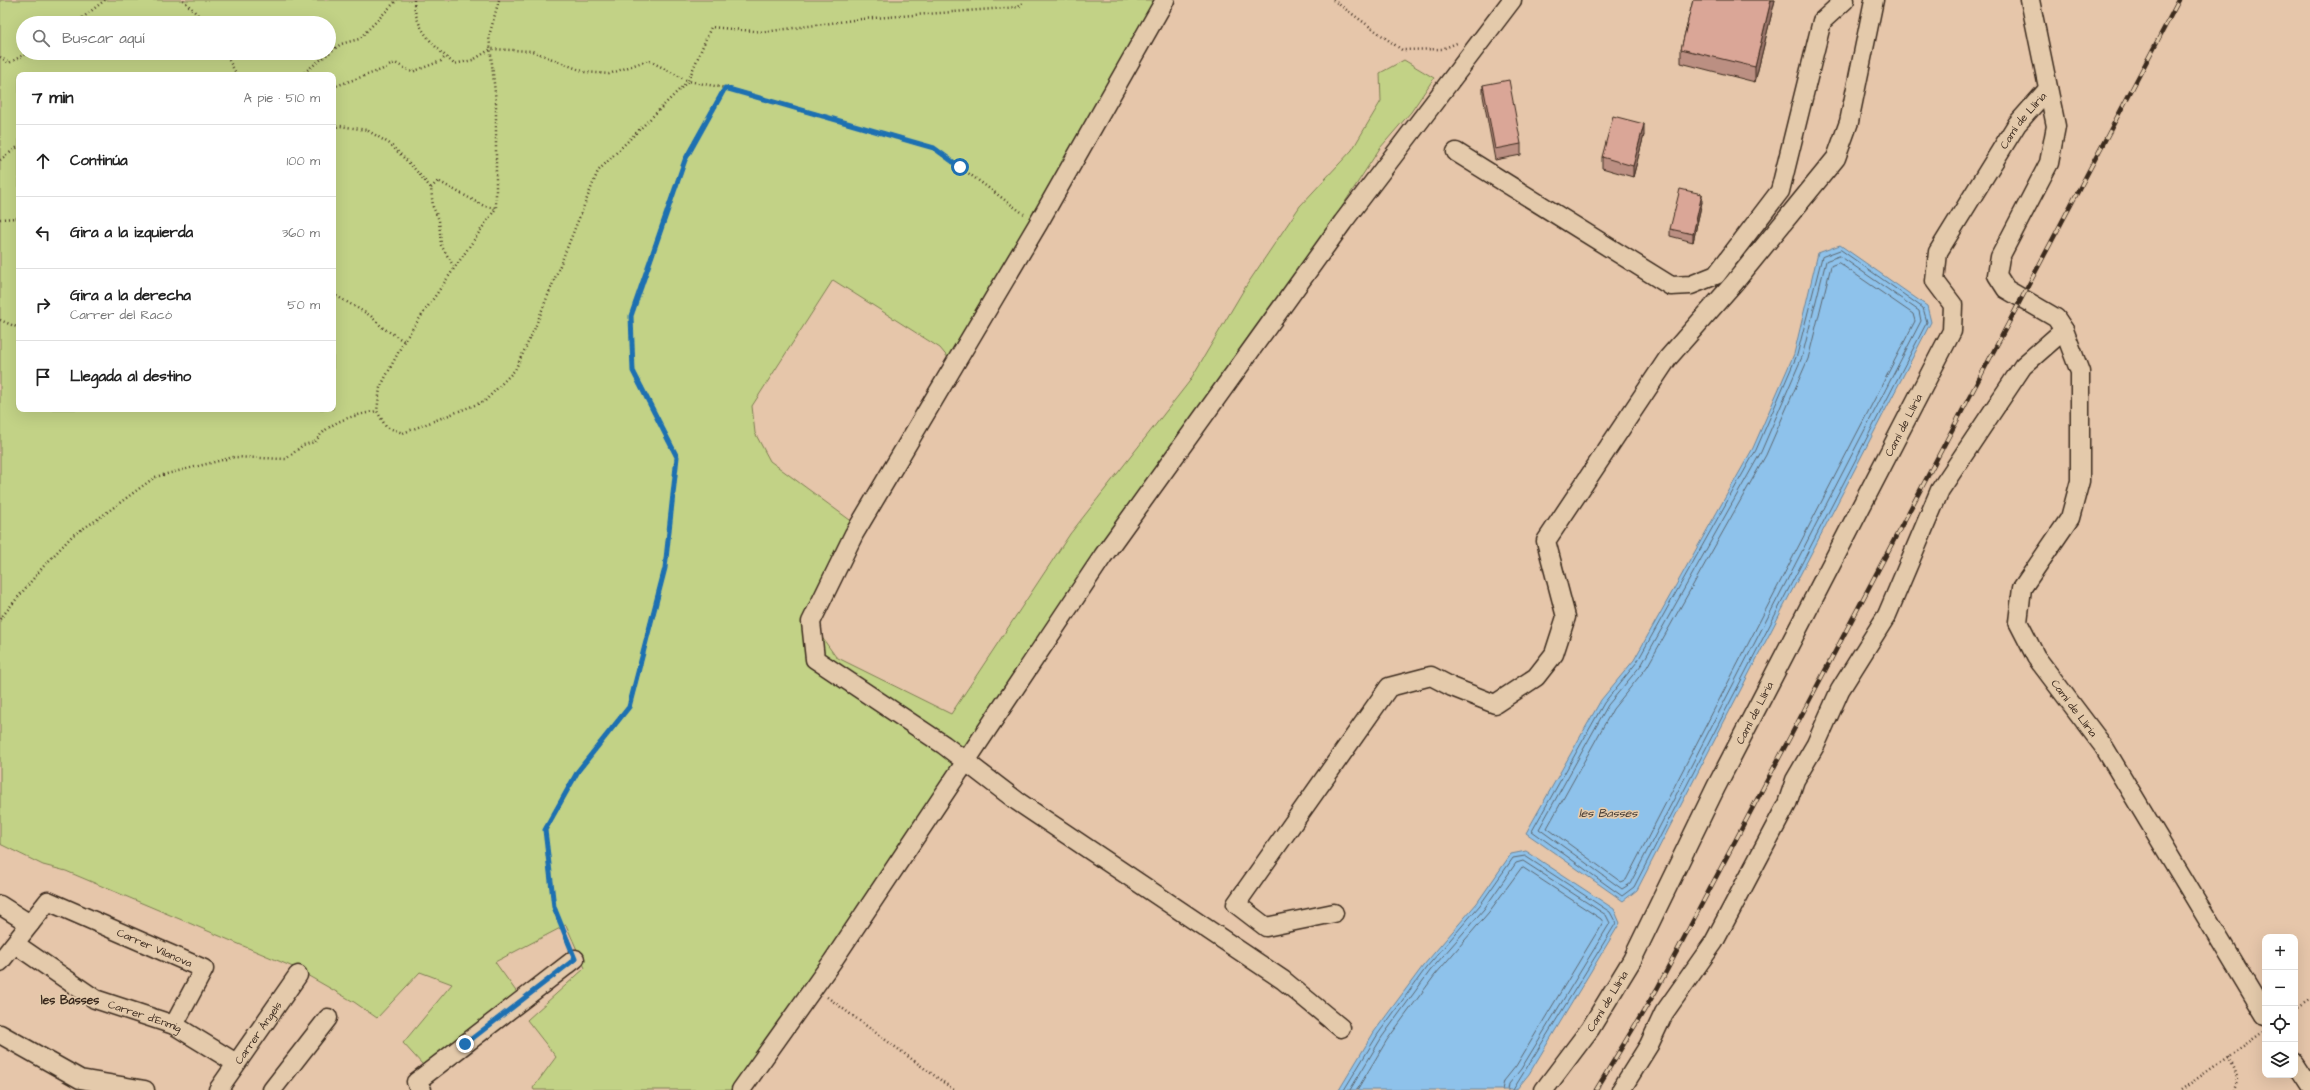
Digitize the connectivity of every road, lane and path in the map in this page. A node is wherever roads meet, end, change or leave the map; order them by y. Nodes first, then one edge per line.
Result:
1 (105, 0) edge
2 (183, 0) edge
3 (397, 0) edge
4 (414, 0) edge
5 (499, 0) edge
6 (1024, 0) edge
7 (1165, 0) edge
8 (1333, 0) edge
9 (1512, 0) edge
10 (1844, 0) edge
11 (1874, 0) edge
12 (2030, 0) edge
13 (85, 16) edge
14 (199, 16) edge
15 (1463, 40) dead end
16 (336, 48) edge
17 (491, 49) junction
18 (445, 56) junction
19 (0, 57) edge
20 (16, 59) edge
21 (230, 60) edge
22 (320, 60) edge
23 (236, 72) edge
24 (304, 72) edge
25 (688, 81) junction
26 (336, 86) edge
27 (725, 88) junction
28 (2048, 88) junction
29 (336, 127) edge
30 (16, 148) edge
31 (1456, 152) dead end
32 (0, 160) edge
33 (431, 188) junction
34 (496, 208) junction
35 (16, 218) edge
36 (0, 219) edge
37 (1038, 224) junction
38 (454, 268) junction
39 (336, 296) edge
40 (0, 320) edge
41 (16, 327) edge
42 (2064, 330) junction
43 (404, 341) junction
44 (377, 411) junction
45 (0, 620) edge
46 (964, 760) junction
47 (0, 905) edge
48 (1334, 913) dead end
49 (30, 924) junction
50 (15, 944) junction
51 (575, 959) joint
52 (0, 962) edge
53 (298, 975) dead end
54 (814, 988) junction
55 (2310, 1000) edge
56 (2298, 1008) edge
57 (2262, 1010) edge
58 (328, 1018) dead end
59 (174, 1025) junction
60 (1341, 1028) dead end
61 (2261, 1033) dead end
62 (0, 1034) edge
63 (2228, 1056) junction
64 (236, 1062) junction
65 (2298, 1068) edge
66 (2310, 1086) edge
67 (145, 1090) edge
68 (218, 1090) edge
69 (272, 1090) edge
70 (422, 1090) edge
71 (740, 1090) edge
72 (954, 1090) edge
73 (1544, 1090) edge
74 (1621, 1090) edge
75 (2181, 1090) edge
76 (2233, 1090) edge

1 - 13 path
2 - 14 path
3 - 16 path
4 - 18 path
5 - 17 path
6 - 25 path
7 - 37 street
8 - 15 path
9 - 46 street
10 - 31 street
11 - 48 street
12 - 28 street
17 - 18 path
17 - 25 path
17 - 34 path
18 - 26 path
19 - 20 path
21 - 23 path
22 - 24 path
25 - 27 path
25 - 44 path
27 - 37 path
27 - 51 path
28 - 42 street, Camí de Llíria
28 - 73 street, Camí de Llíria
29 - 33 path
30 - 32 path
33 - 34 path
33 - 38 path
34 - 38 path
35 - 36 path
37 - 46 street
38 - 43 path
39 - 43 path
40 - 41 path
42 - 57 street, Camí de Llíria
42 - 74 street
43 - 44 path
44 - 45 path
46 - 54 street
46 - 60 street
47 - 49 street
49 - 50 street
49 - 59 street, Carrer Vilanova
50 - 52 street
50 - 59 street, Carrer d'Enmig
51 - 70 street
53 - 64 street, Carrer Àngels
54 - 71 street
54 - 72 path
55 - 56 path
58 - 69 street
59 - 64 street, Carrer d'Enmig
61 - 63 path
62 - 67 street
63 - 75 path
63 - 76 path
64 - 68 street, Carrer Àngels
65 - 66 street

